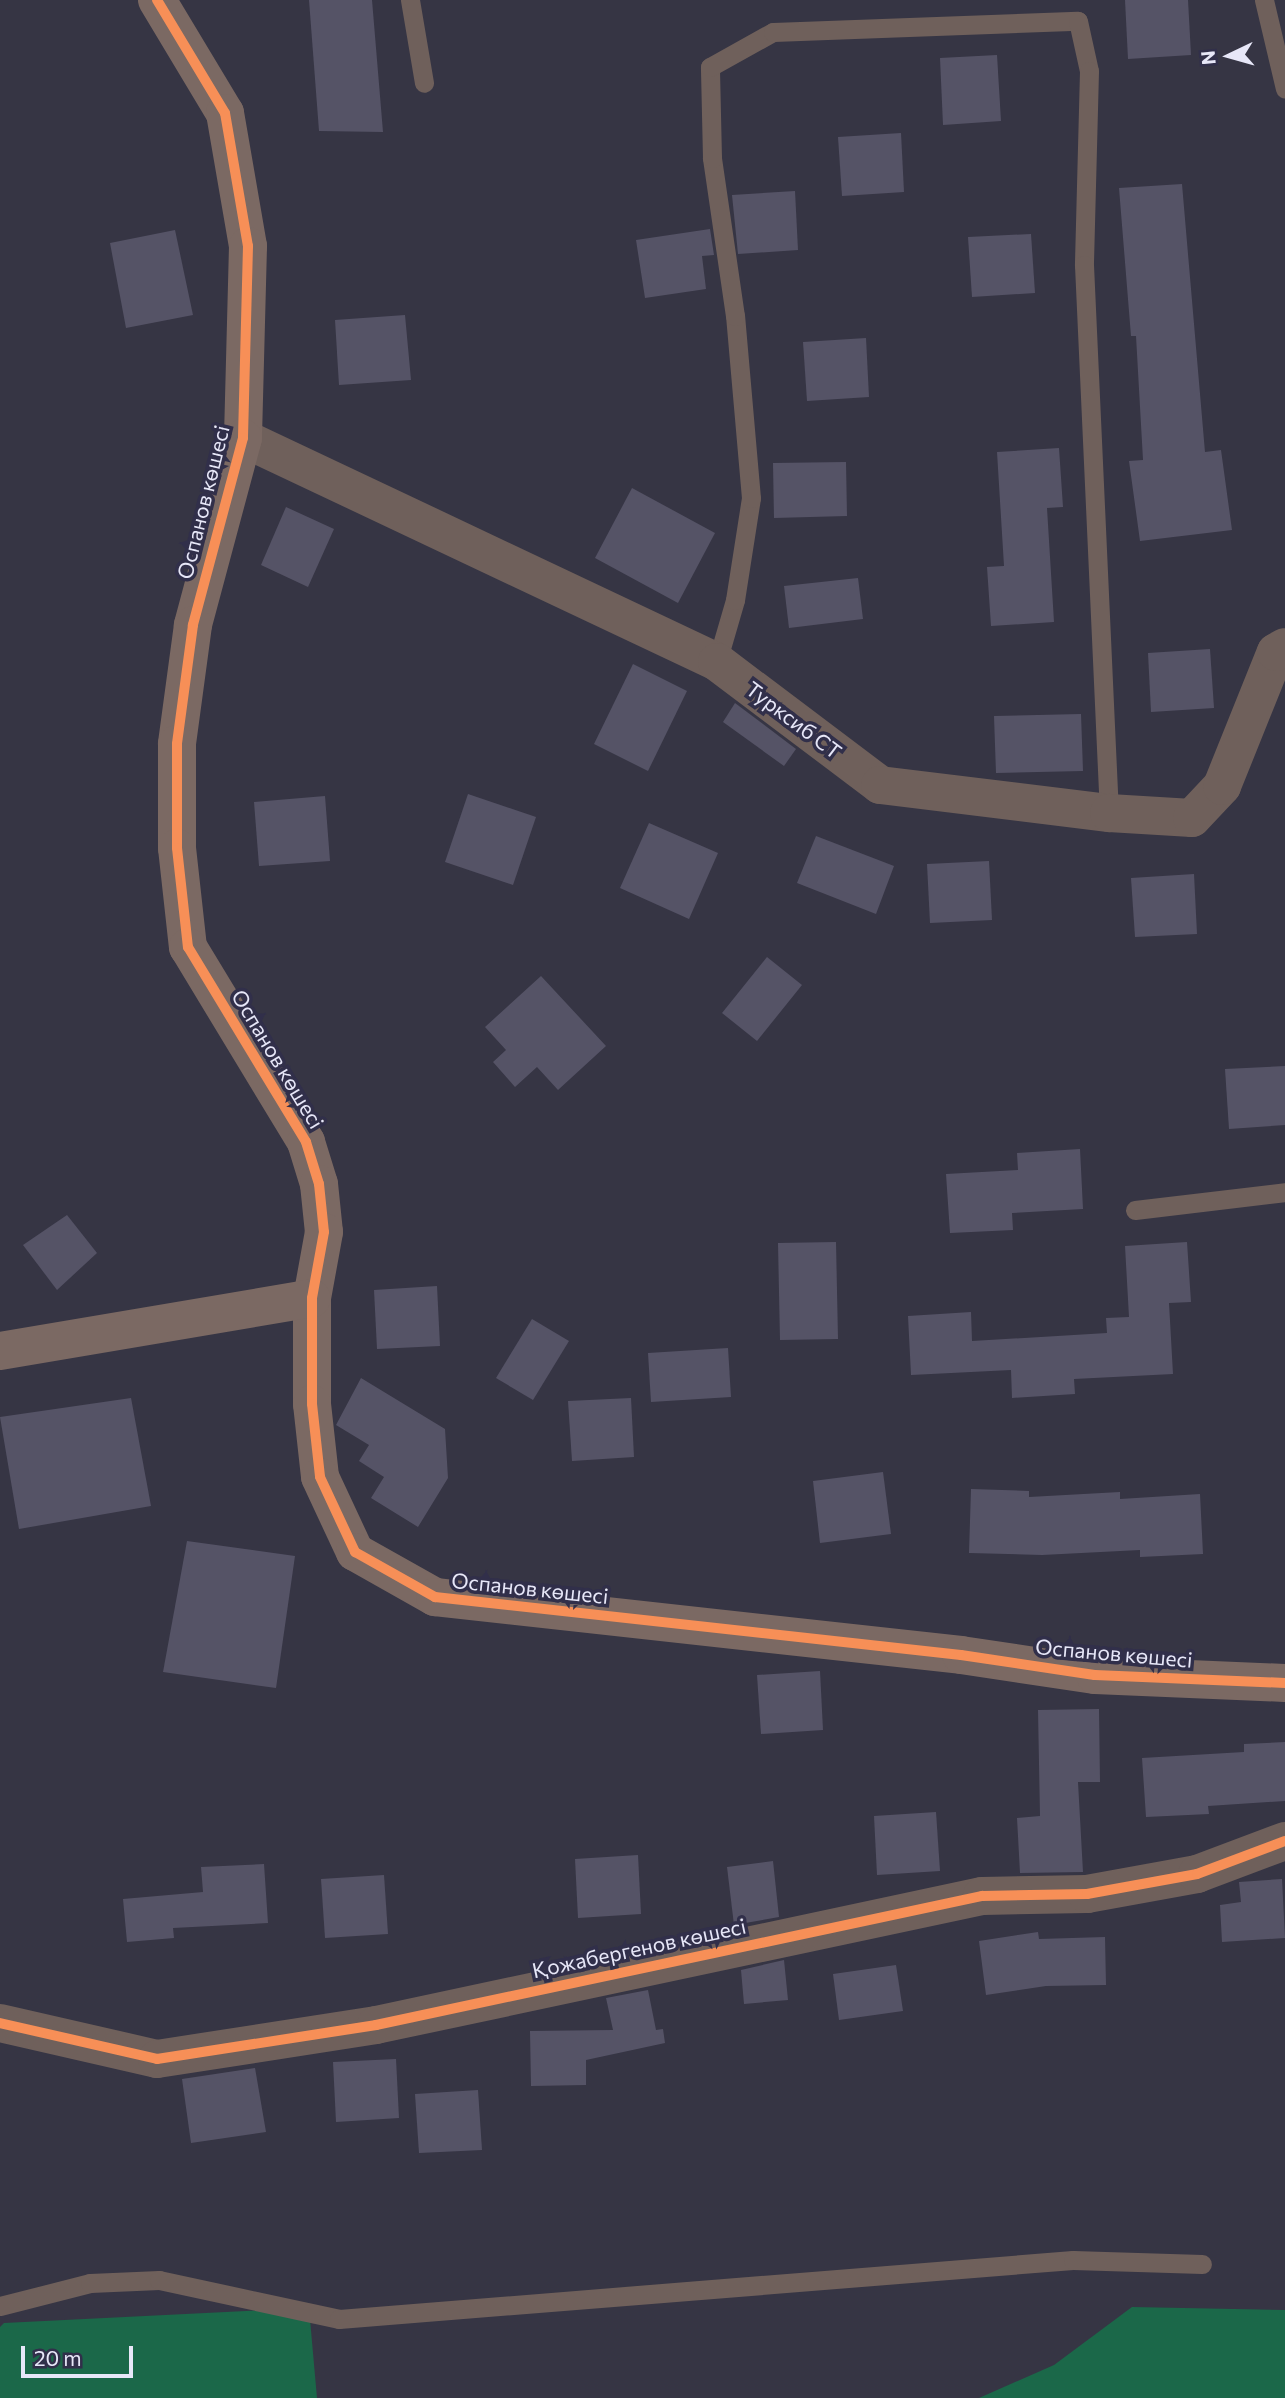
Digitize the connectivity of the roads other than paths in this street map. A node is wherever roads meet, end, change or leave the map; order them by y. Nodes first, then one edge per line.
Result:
1 (157, 0) edge
2 (410, 0) edge
3 (1265, 0) edge
4 (424, 83) dead end
5 (1285, 89) edge
6 (243, 438) junction
7 (1285, 647) edge
8 (717, 662) junction
9 (1109, 813) junction
10 (1285, 1192) edge
11 (1135, 1210) dead end
12 (312, 1298) junction
13 (0, 1351) edge
14 (1285, 1683) edge
15 (1285, 1841) edge
16 (0, 2023) edge
17 (1202, 2264) dead end
18 (0, 2306) edge

1 - 6 street, Оспанов көшесі
2 - 4 lane
3 - 5 lane
6 - 8 street, Турксиб СТ
6 - 12 street, Оспанов көшесі
7 - 9 street, Турксиб СТ
8 - 9 street, Турксиб СТ
8 - 9 lane
10 - 11 lane
12 - 13 street
12 - 14 street, Оспанов көшесі
15 - 16 street, Қожабергенов көшесі
17 - 18 lane

